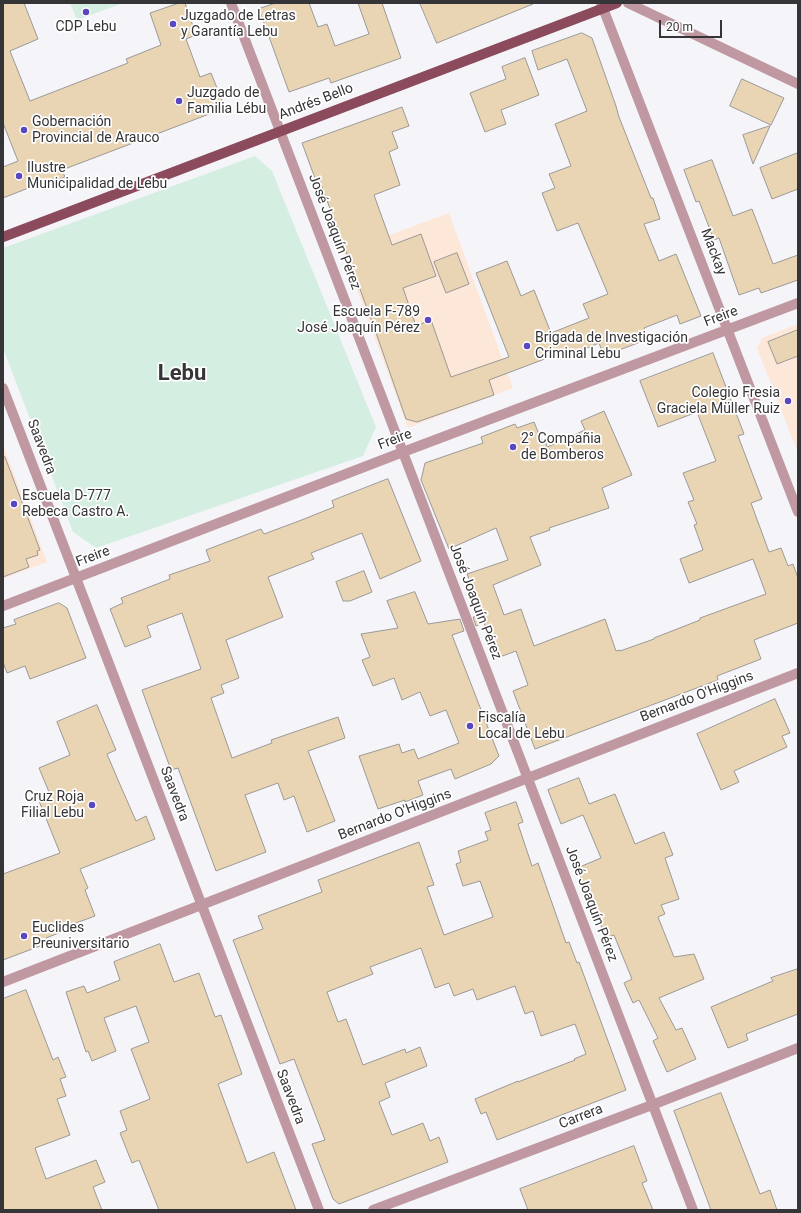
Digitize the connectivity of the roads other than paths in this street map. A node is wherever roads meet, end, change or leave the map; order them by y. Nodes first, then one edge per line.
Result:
1 (231, 3) edge
2 (617, 3) edge
3 (628, 3) edge
4 (602, 6) edge
5 (798, 84) edge
6 (280, 131) junction
7 (3, 237) edge
8 (798, 303) edge
9 (727, 330) junction
10 (3, 388) edge
11 (403, 452) junction
12 (798, 512) edge
13 (76, 578) junction
14 (3, 606) edge
15 (798, 673) edge
16 (527, 778) junction
17 (202, 905) junction
18 (3, 982) edge
19 (798, 1048) edge
20 (652, 1105) junction
21 (319, 1210) edge
22 (373, 1210) edge
23 (693, 1210) edge

1 - 6 street, José Joaquín Pérez
2 - 4 main road, Andrés Bello
3 - 5 street
4 - 6 main road, Andrés Bello
4 - 9 street, Mackay
6 - 7 main road, Andrés Bello
6 - 11 street, José Joaquín Pérez
8 - 9 street, Freire
9 - 11 street, Freire
9 - 12 street, Mackay
10 - 13 street, Saavedra
11 - 13 street, Freire
11 - 16 street, José Joaquín Pérez
13 - 14 street, Freire
13 - 17 street, Saavedra
15 - 16 street, Bernardo O'Higgins
16 - 17 street, Bernardo O'Higgins
16 - 20 street, José Joaquín Pérez
17 - 18 street, Bernardo O'Higgins
17 - 21 street, Saavedra
19 - 20 street, Carrera
20 - 22 street, Carrera
20 - 23 street, José Joaquín Pérez

